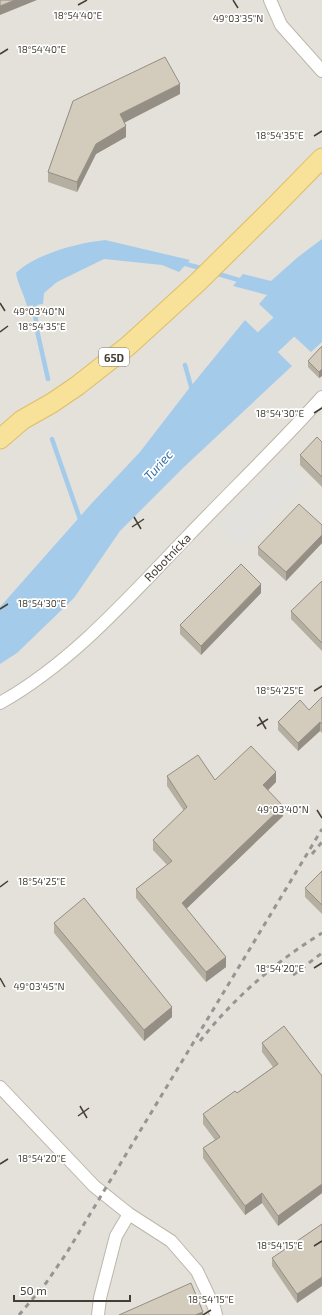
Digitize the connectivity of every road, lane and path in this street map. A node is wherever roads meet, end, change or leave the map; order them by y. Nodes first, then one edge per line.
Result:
1 (270, 0) edge
2 (322, 71) edge
3 (322, 158) edge
4 (322, 397) edge
5 (22, 420) junction
6 (0, 422) edge
7 (0, 439) edge
8 (0, 703) edge
9 (0, 1087) edge
10 (129, 1214) junction
11 (98, 1315) edge
12 (216, 1315) edge

1 - 2 street
3 - 5 main road, 65D
4 - 8 street, Robotnícka
5 - 6 main road, 65D
5 - 7 main road, 65D
9 - 10 street
10 - 11 street
10 - 12 street

